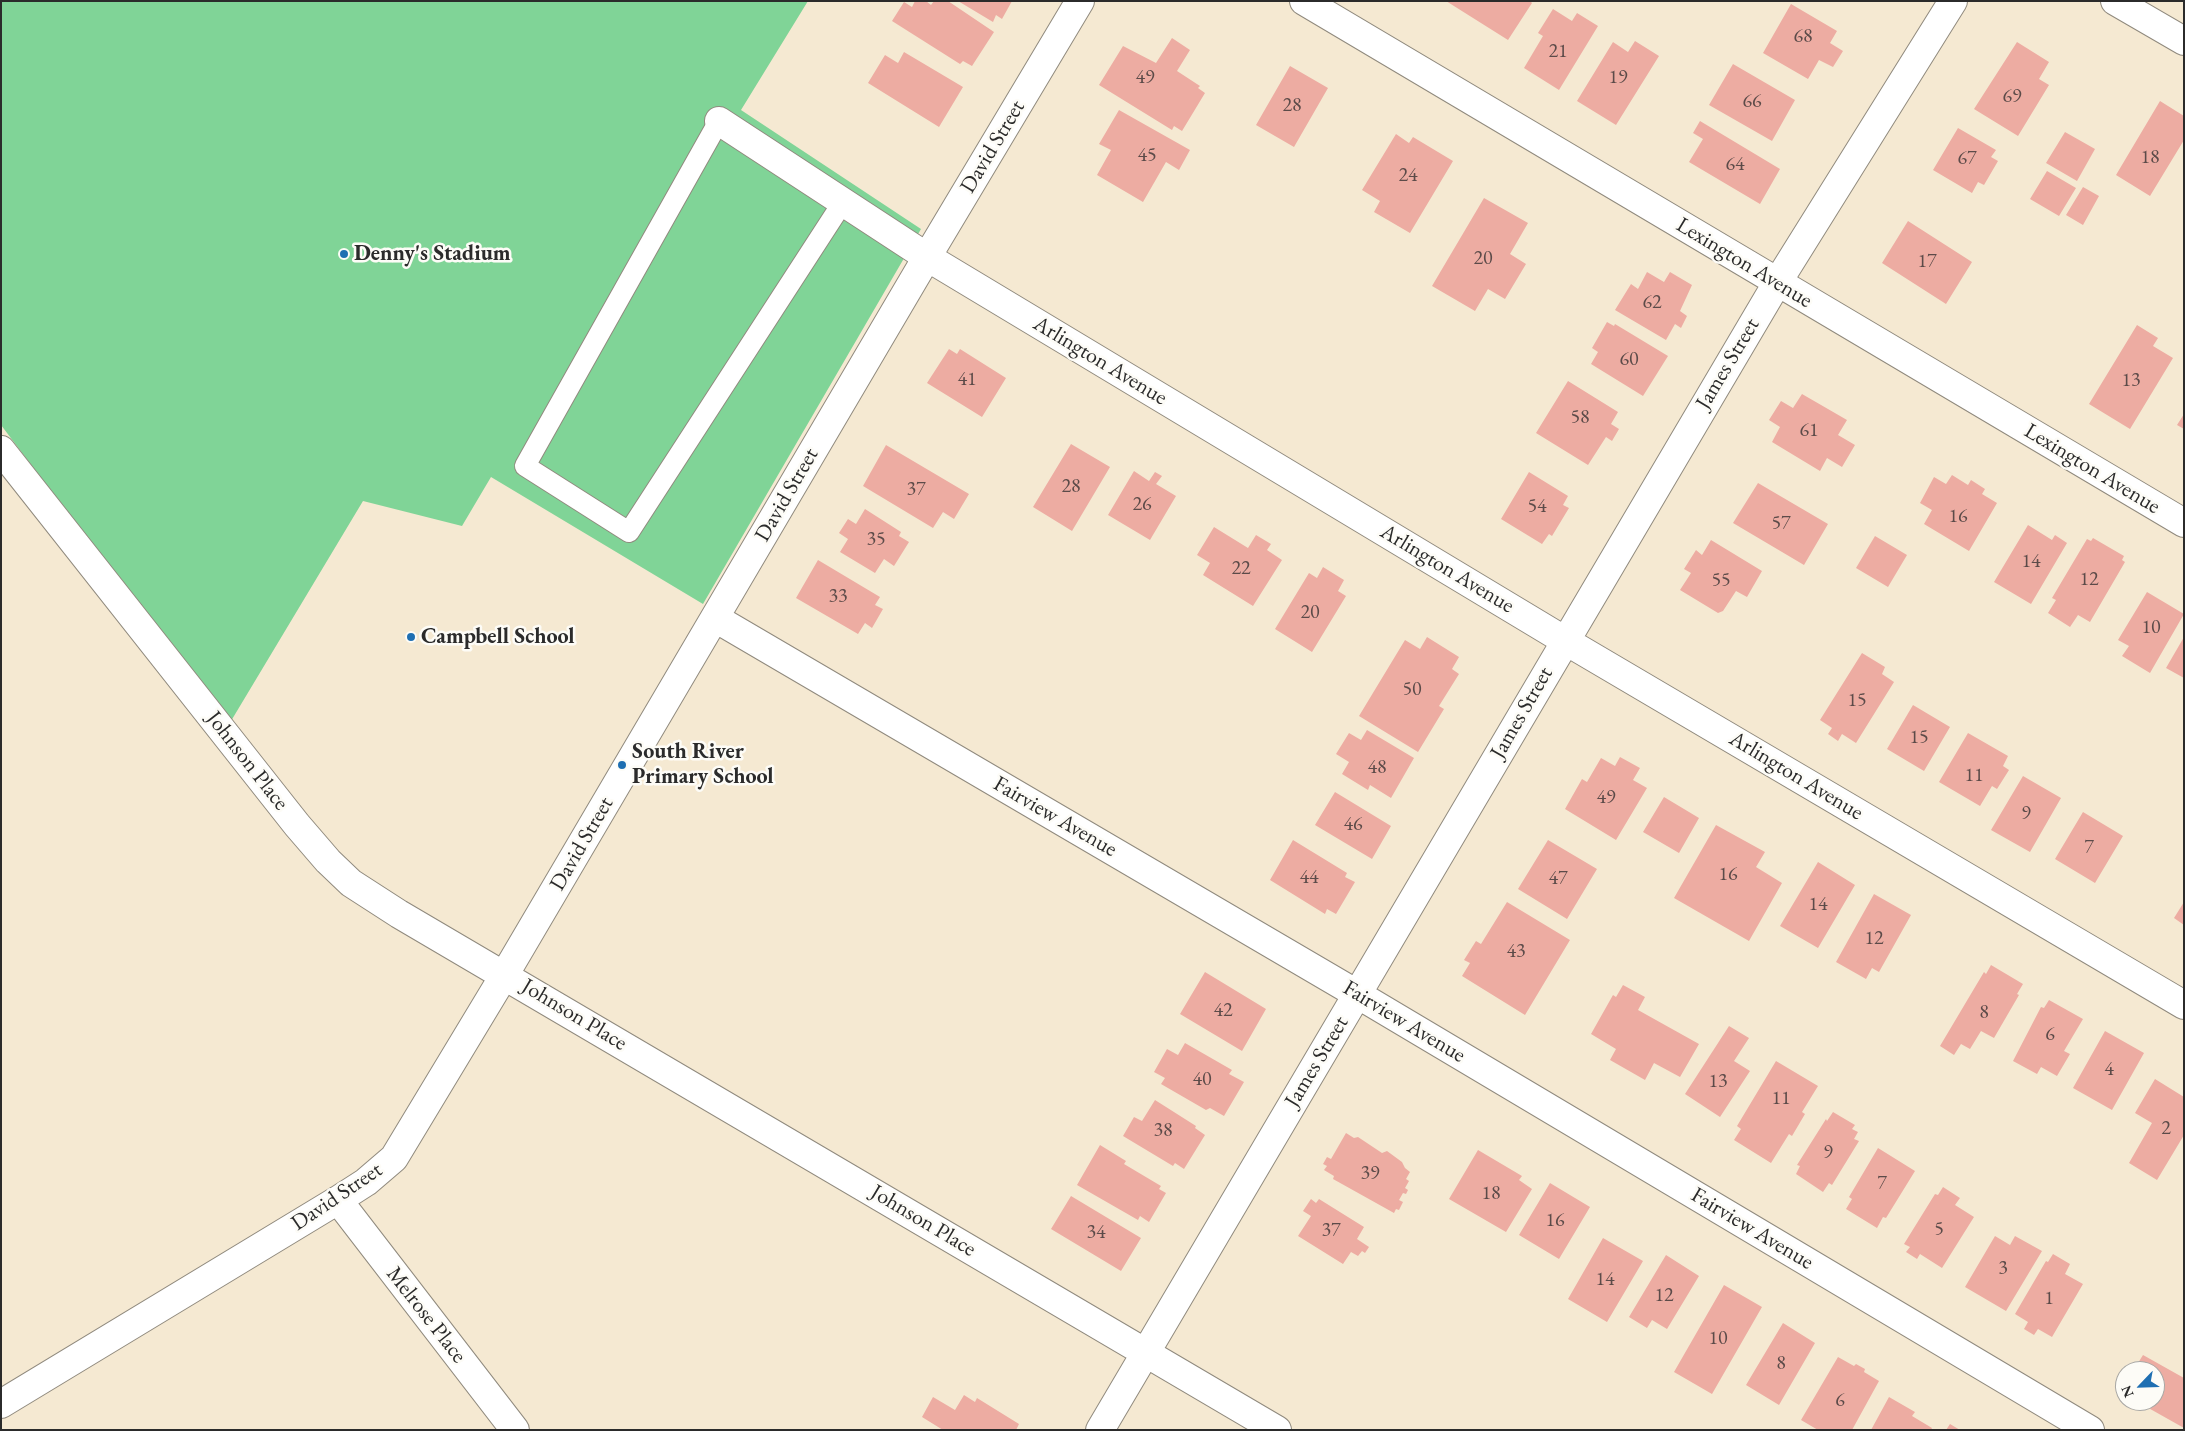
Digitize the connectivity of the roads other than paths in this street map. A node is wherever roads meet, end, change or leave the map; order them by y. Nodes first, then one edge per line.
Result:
1 (1080, 1) edge
2 (1304, 1) edge
3 (1953, 1) edge
4 (2115, 1) edge
5 (2184, 41) edge
6 (719, 120) joint
7 (843, 202) junction
8 (927, 257) junction
9 (1777, 283) junction
10 (1, 450) edge
11 (2184, 523) edge
12 (715, 618) junction
13 (1564, 640) junction
14 (505, 974) junction
15 (1357, 994) junction
16 (2184, 1005) edge
17 (338, 1200) junction
18 (1145, 1352) junction
19 (1, 1404) edge
20 (515, 1430) edge
21 (1100, 1430) edge
22 (1277, 1430) edge
23 (2090, 1430) edge

1 - 8 street, David Street
2 - 9 street, Lexington Avenue
3 - 9 street, James Street
4 - 5 street
6 - 7 street, Arlington Avenue
6 - 7 lane
7 - 8 street, Arlington Avenue
8 - 12 street, David Street
8 - 13 street, Arlington Avenue
9 - 11 street, Lexington Avenue
9 - 13 street, James Street
10 - 14 street, Johnson Place
12 - 14 street, David Street
12 - 15 street, Fairview Avenue
13 - 15 street, James Street
13 - 16 street, Arlington Avenue
14 - 17 street, David Street
14 - 18 street, Johnson Place
15 - 18 street, James Street
15 - 23 street, Fairview Avenue
17 - 19 street, David Street
17 - 20 street, Melrose Place
18 - 21 street, James Street
18 - 22 street, Johnson Place

